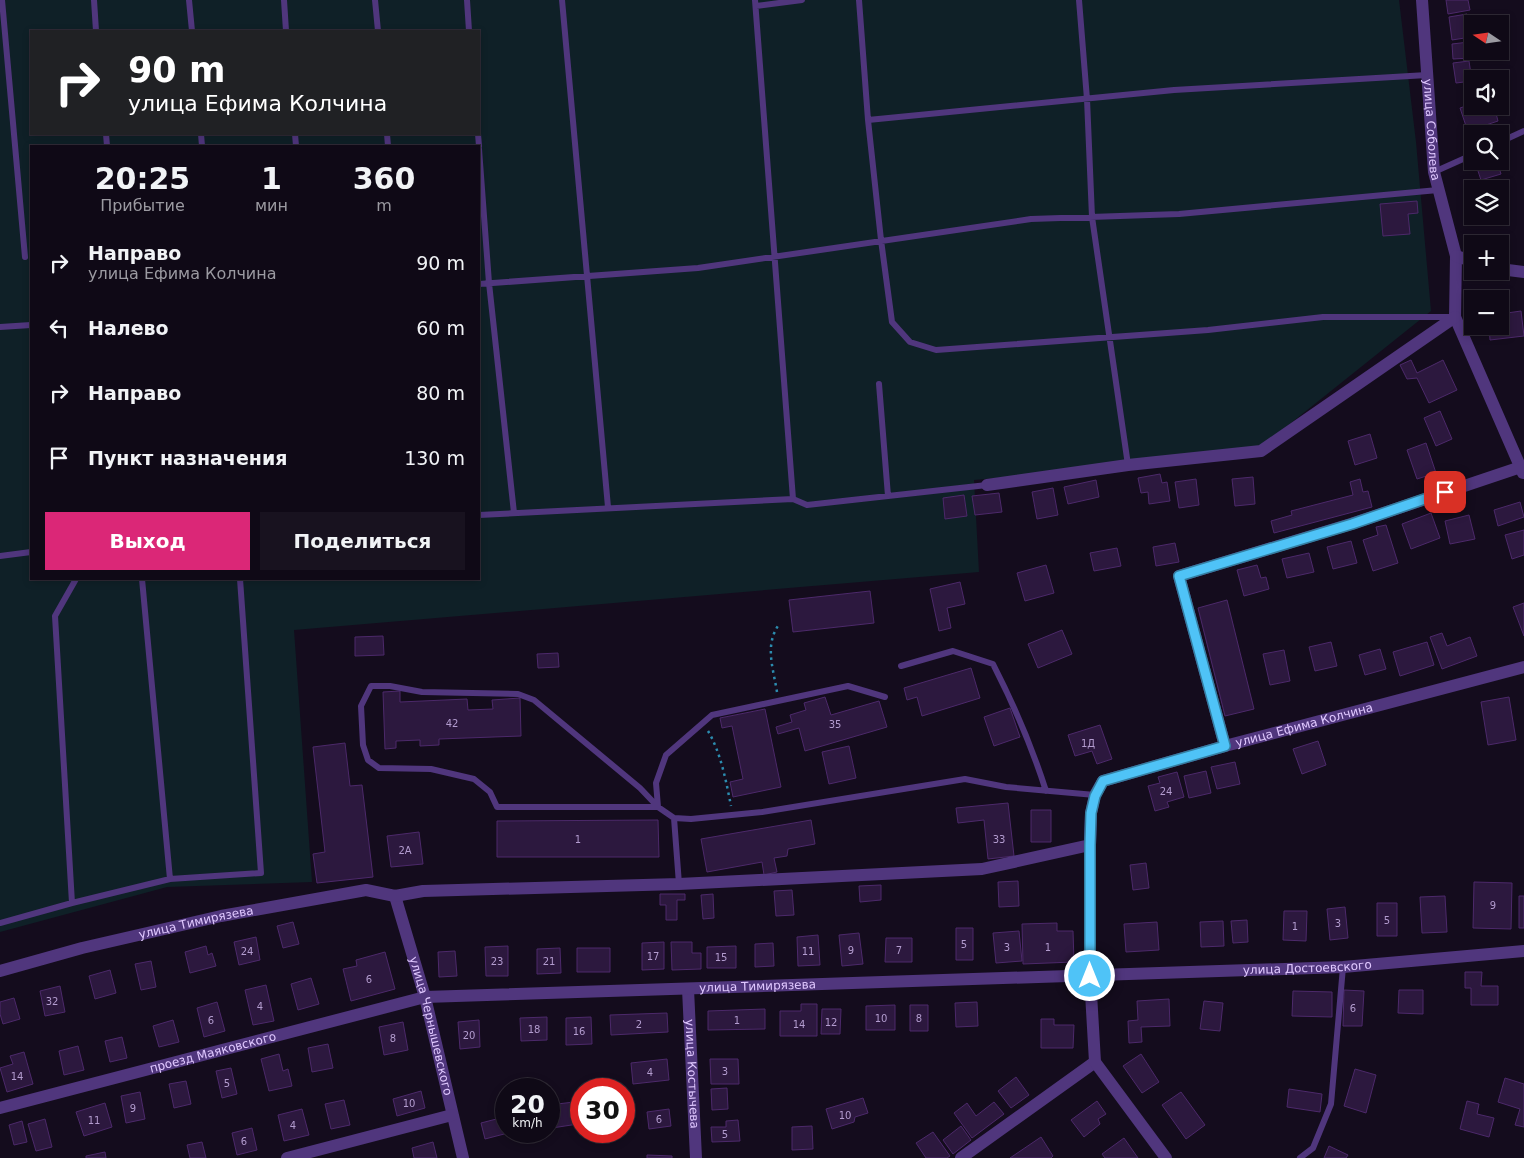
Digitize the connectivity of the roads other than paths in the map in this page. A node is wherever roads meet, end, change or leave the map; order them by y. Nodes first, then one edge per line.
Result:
1 (2, 0) edge
2 (94, 0) edge
3 (189, 0) edge
4 (284, 0) edge
5 (375, 0) edge
6 (467, 0) edge
7 (562, 0) edge
8 (802, 0) edge
9 (859, 0) edge
10 (1079, 0) edge
11 (1422, 0) edge
12 (756, 3) edge
13 (96, 30) edge
14 (192, 30) edge
15 (286, 30) edge
16 (378, 30) edge
17 (469, 30) edge
18 (1428, 75) junction
19 (1087, 99) junction
20 (868, 120) junction
21 (1524, 131) edge
22 (1509, 138) edge
23 (1464, 159) edge
24 (480, 160) edge
25 (1434, 172) junction
26 (1438, 190) junction
27 (1092, 217) junction
28 (881, 240) junction
29 (775, 256) junction
30 (1456, 256) junction
31 (25, 257) dead end
32 (1464, 259) edge
33 (1509, 270) edge
34 (1524, 272) edge
35 (587, 276) junction
36 (490, 283) junction
37 (480, 284) edge
38 (1455, 317) junction
39 (30, 325) edge
40 (0, 327) edge
41 (1110, 338) junction
42 (878, 384) dead end
43 (1128, 465) junction
44 (1523, 469) edge
45 (987, 485) joint
46 (888, 496) junction
47 (793, 499) junction
48 (608, 507) junction
49 (514, 513) junction
50 (480, 515) edge
51 (30, 552) edge
52 (0, 556) edge
53 (75, 580) edge
54 (142, 580) edge
55 (240, 580) edge
56 (901, 666) dead end
57 (1524, 667) edge
58 (885, 697) dead end
59 (1225, 746) junction
60 (1046, 791) junction
61 (1095, 796) junction
62 (658, 807) junction
63 (674, 818) junction
64 (1090, 845) junction
65 (170, 879) junction
66 (679, 884) junction
67 (395, 896) junction
68 (72, 903) junction
69 (0, 923) edge
70 (1524, 951) edge
71 (1343, 967) junction
72 (0, 971) edge
73 (1090, 976) junction
74 (688, 989) junction
75 (425, 997) junction
76 (1095, 1062) junction
77 (0, 1108) edge
78 (452, 1115) junction
79 (287, 1158) edge
80 (463, 1158) edge
81 (696, 1158) edge
82 (961, 1158) edge
83 (1166, 1158) edge
84 (1300, 1158) edge

1 - 31 lane
2 - 13 lane
3 - 14 lane
4 - 15 lane
5 - 16 lane
6 - 17 lane
7 - 35 lane
8 - 12 lane
9 - 20 lane
10 - 19 lane
11 - 18 street, улица Соболева
12 - 29 lane
18 - 19 lane
18 - 25 street, улица Соболева
19 - 20 lane
19 - 27 lane
20 - 28 lane
21 - 22 lane
23 - 25 lane
24 - 36 lane
25 - 26 street, улица Соболева
26 - 27 lane
26 - 30 street, улица Соболева
27 - 28 lane
27 - 41 lane
28 - 29 lane
28 - 41 lane
29 - 35 lane
29 - 47 lane
30 - 32 street
30 - 38 street, улица Соболева
33 - 34 street
35 - 36 lane
35 - 48 lane
36 - 37 lane
36 - 49 lane
38 - 41 lane
38 - 43 street
38 - 44 street
39 - 40 lane
41 - 43 lane
42 - 46 lane
43 - 45 street
44 - 59 street
45 - 46 lane
46 - 47 lane
47 - 48 lane
48 - 49 lane
49 - 50 lane
51 - 52 lane
53 - 68 lane
54 - 65 lane
55 - 65 lane
56 - 60 lane
57 - 59 street, улица Ефима Колчина
58 - 62 lane
59 - 61 street, улица Ефима Колчина
60 - 61 lane
60 - 63 lane
61 - 64 street
62 - 62 lane
62 - 63 lane
63 - 66 lane
64 - 66 street
64 - 73 street
65 - 68 lane
66 - 67 street
67 - 72 street, улица Тимирязева
67 - 75 street, улица Чернышевского
68 - 69 lane
70 - 71 street, улица Достоевского
71 - 73 street, улица Достоевского
71 - 84 lane
73 - 74 street, улица Тимирязева
73 - 76 street
74 - 75 street, улица Тимирязева
74 - 81 street, улица Костычева
75 - 77 street, проезд Маяковского
75 - 78 street, улица Чернышевского
76 - 82 street
76 - 83 street
78 - 79 street
78 - 80 street, улица Чернышевского

